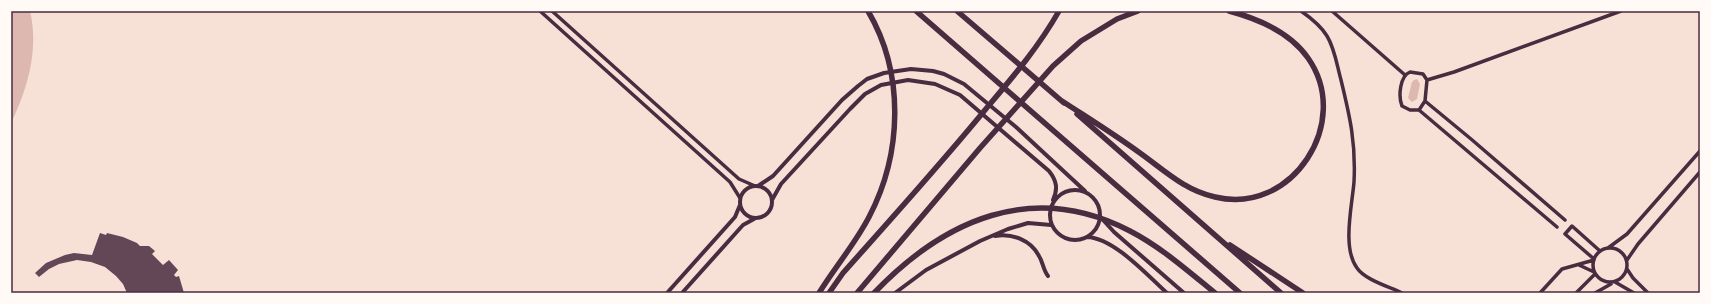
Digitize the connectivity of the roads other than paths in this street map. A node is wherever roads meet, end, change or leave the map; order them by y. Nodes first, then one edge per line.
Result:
1 (540, 11) edge
2 (552, 11) edge
3 (868, 11) edge
4 (916, 11) edge
5 (957, 11) edge
6 (1059, 11) edge
7 (1138, 11) edge
8 (1229, 11) edge
9 (1301, 11) edge
10 (1332, 11) edge
11 (1621, 11) edge
12 (1405, 75) junction
13 (1427, 80) junction
14 (1062, 101) junction
15 (1425, 101) junction
16 (1419, 110) junction
17 (1700, 151) edge
18 (1700, 172) edge
19 (756, 186) junction
20 (1085, 191) junction
21 (740, 198) junction
22 (772, 200) junction
23 (1053, 200) junction
24 (740, 205) junction
25 (1100, 216) junction
26 (754, 219) junction
27 (1565, 220) dead end
28 (1051, 225) junction
29 (1557, 227) dead end
30 (1212, 234) junction
31 (1086, 237) junction
32 (976, 243) junction
33 (1608, 248) junction
34 (1600, 251) junction
35 (1594, 259) junction
36 (1627, 260) junction
37 (1579, 264) junction
38 (1628, 269) junction
39 (1594, 273) junction
40 (1048, 276) dead end
41 (1614, 283) junction
42 (667, 293) edge
43 (682, 293) edge
44 (819, 293) edge
45 (829, 293) edge
46 (857, 293) edge
47 (874, 293) edge
48 (895, 293) edge
49 (1167, 293) edge
50 (1184, 293) edge
51 (1215, 293) edge
52 (1240, 293) edge
53 (1281, 293) edge
54 (1303, 293) edge
55 (1402, 293) edge
56 (1540, 293) edge
57 (1576, 293) edge
58 (1595, 293) edge
59 (1634, 293) edge
60 (1648, 293) edge

1 - 21 street
2 - 19 street
3 - 44 highway
4 - 52 highway
5 - 14 highway
6 - 45 highway
7 - 46 highway
8 - 14 highway
9 - 55 street
10 - 12 street
11 - 13 street
12 - 13 street
12 - 16 street
13 - 15 street
14 - 30 highway
15 - 16 street
15 - 27 street
16 - 29 street
17 - 33 street
18 - 36 street
19 - 20 street
19 - 21 street
19 - 22 street
20 - 23 street
20 - 25 street
21 - 24 street
22 - 23 street
22 - 26 street
23 - 28 street
24 - 26 street
24 - 42 street
25 - 31 street
25 - 50 street
26 - 43 street
28 - 31 street
28 - 32 street
30 - 53 highway
30 - 54 highway
31 - 49 street
32 - 40 street
32 - 48 street
33 - 34 street
33 - 36 street
34 - 35 street
34 - 35 street
35 - 37 street
35 - 39 street
36 - 38 street
37 - 39 street
37 - 56 street
38 - 41 street
38 - 60 street
39 - 41 street
39 - 57 street
41 - 58 street
41 - 59 street
47 - 51 highway

